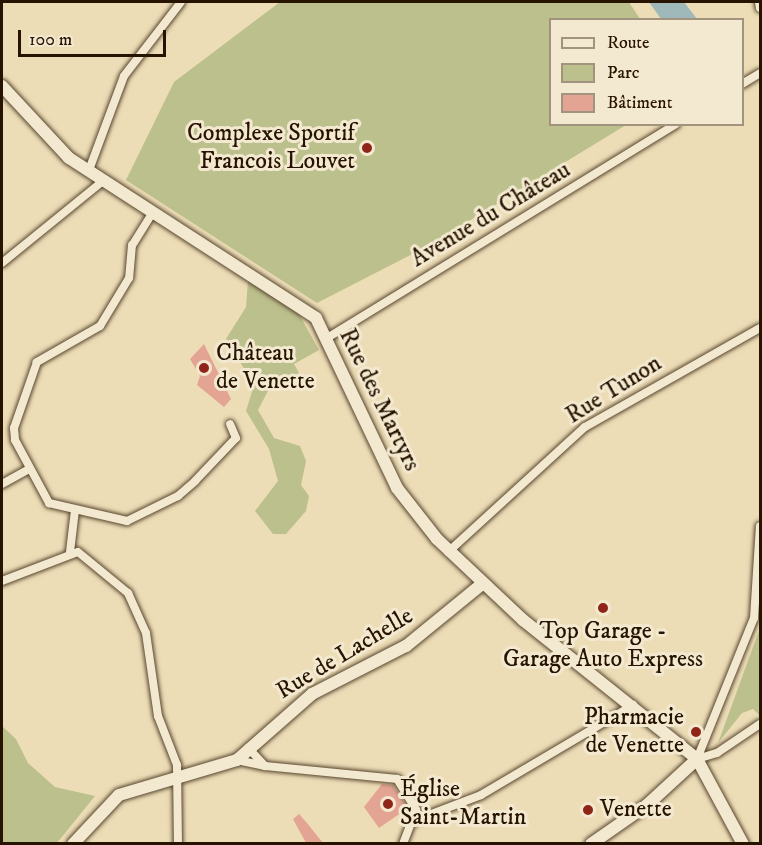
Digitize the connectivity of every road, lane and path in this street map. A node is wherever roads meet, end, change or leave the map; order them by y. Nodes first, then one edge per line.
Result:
1 (181, 2) edge
2 (759, 2) edge
3 (760, 8) edge
4 (760, 73) edge
5 (744, 83) edge
6 (2, 86) edge
7 (673, 126) edge
8 (89, 170) junction
9 (104, 180) junction
10 (153, 212) junction
11 (2, 263) edge
12 (760, 328) edge
13 (327, 338) junction
14 (230, 424) dead end
15 (29, 469) junction
16 (2, 484) edge
17 (75, 510) junction
18 (760, 526) edge
19 (70, 552) junction
20 (448, 552) junction
21 (2, 581) edge
22 (482, 584) junction
23 (633, 705) junction
24 (760, 724) edge
25 (248, 748) junction
26 (697, 759) junction
27 (234, 761) junction
28 (265, 766) junction
29 (178, 777) junction
30 (413, 820) junction
31 (73, 843) edge
32 (178, 843) edge
33 (403, 843) edge
34 (591, 843) edge
35 (743, 843) edge

1 - 8 street
2 - 3 street
4 - 5 street
6 - 8 street, Rue des Martyrs
7 - 13 street, Avenue du Château
8 - 9 street, Rue des Martyrs
9 - 10 street, Rue des Martyrs
9 - 11 street
10 - 13 street, Rue des Martyrs
10 - 15 street
12 - 20 street, Rue Tunon
13 - 20 street, Rue des Martyrs
14 - 17 street
15 - 16 street
15 - 17 street
17 - 19 street
18 - 26 street
19 - 21 street
19 - 29 street
20 - 22 street, Rue des Martyrs
22 - 23 street, Rue des Martyrs
22 - 25 street, Rue de Lachelle
23 - 26 street, Rue des Martyrs
23 - 30 street
24 - 26 street
25 - 27 street, Rue de Lachelle
25 - 28 street
26 - 34 street
26 - 35 street
27 - 28 street
27 - 29 street
28 - 30 street
29 - 31 street
29 - 32 street
30 - 33 street

